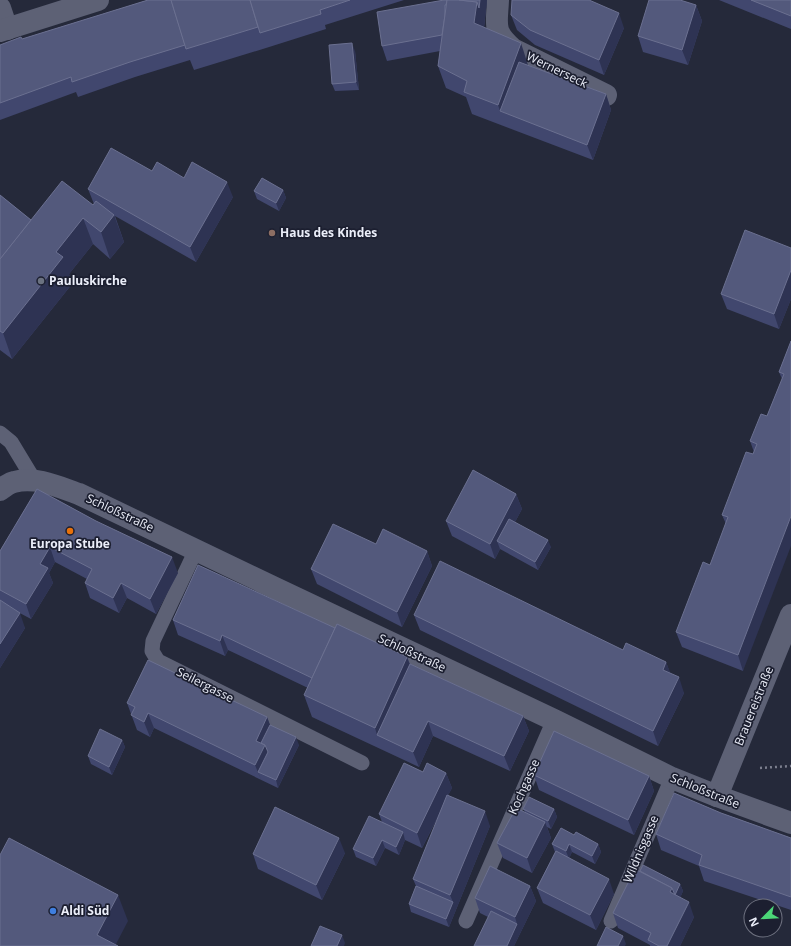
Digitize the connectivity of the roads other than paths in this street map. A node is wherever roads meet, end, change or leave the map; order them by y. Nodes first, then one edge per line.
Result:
1 (98, 0) edge
2 (498, 0) edge
3 (0, 8) edge
4 (4, 30) edge
5 (606, 94) edge
6 (0, 433) edge
7 (34, 480) junction
8 (0, 490) edge
9 (196, 550) junction
10 (791, 615) edge
11 (554, 720) junction
12 (362, 763) dead end
13 (672, 778) junction
14 (717, 796) junction
15 (791, 823) edge
16 (611, 920) dead end
17 (466, 921) dead end

1 - 4 street
2 - 5 street, Wernerseck
3 - 4 street
6 - 7 lane
7 - 8 street
7 - 9 street, Schloßstraße
9 - 11 street, Schloßstraße
9 - 12 lane, Seilergasse
10 - 14 street, Brauereistraße
11 - 13 street, Schloßstraße
11 - 17 lane, Kochgasse
13 - 14 street, Schloßstraße
13 - 16 lane, Wildnisgasse
14 - 15 street, Schloßstraße

